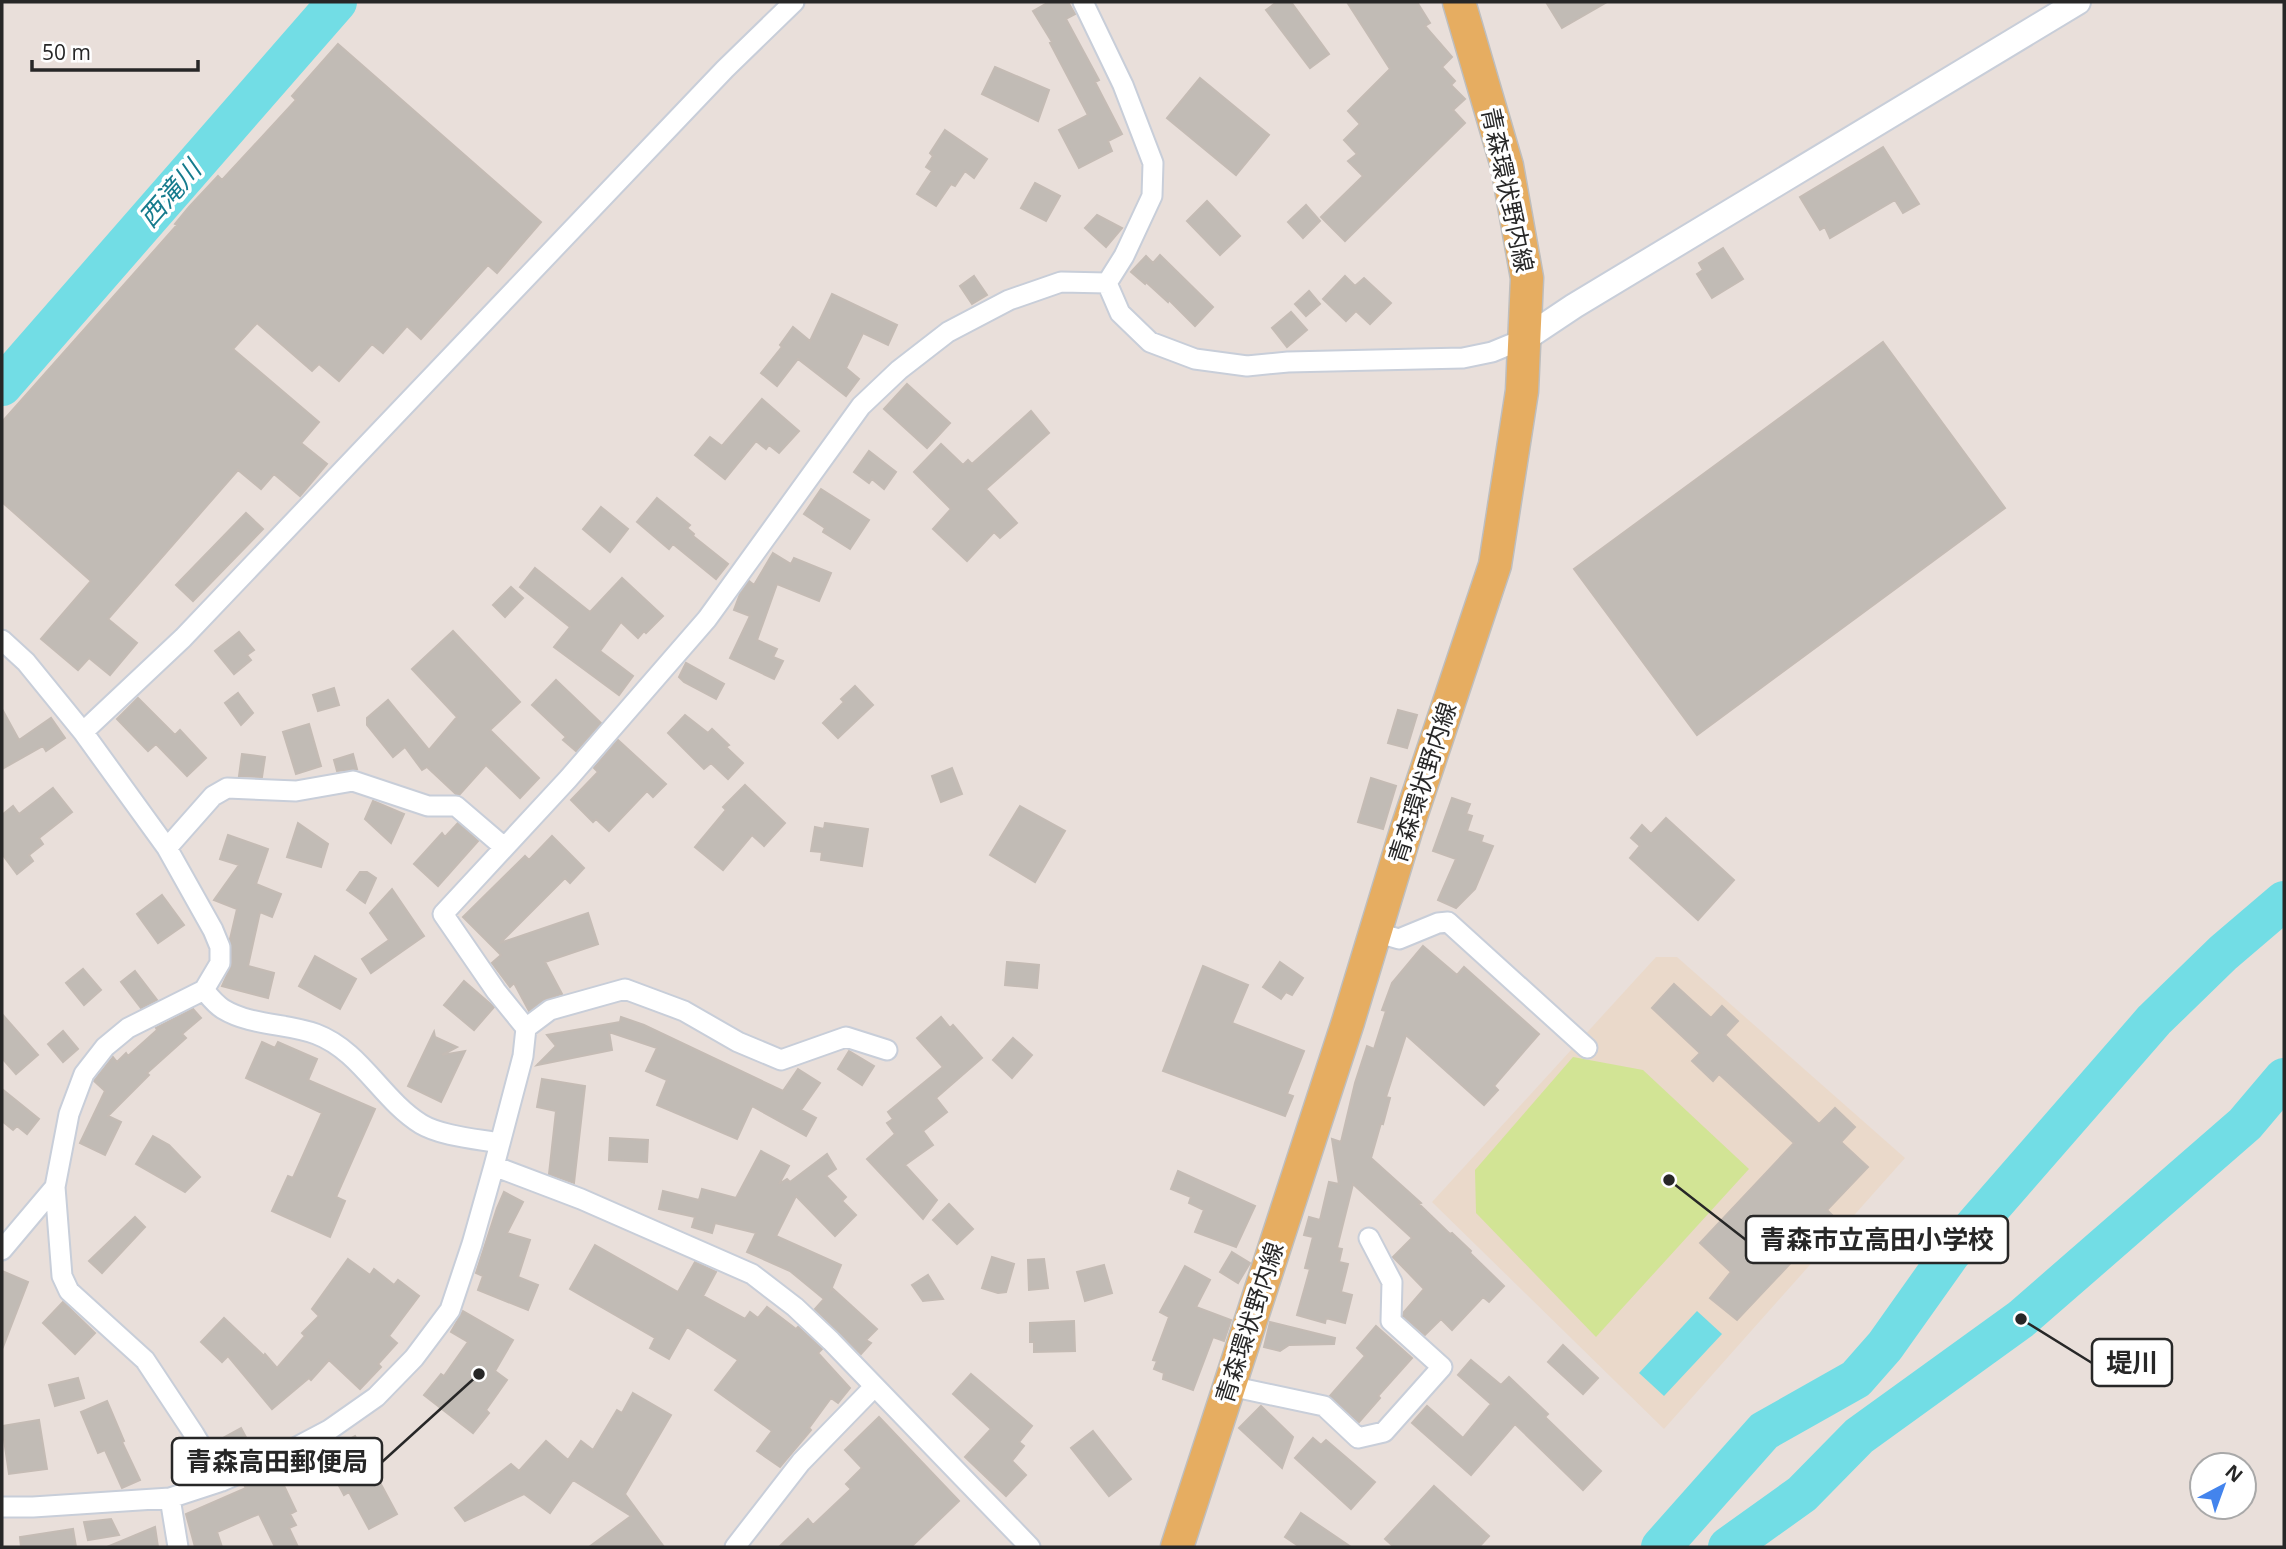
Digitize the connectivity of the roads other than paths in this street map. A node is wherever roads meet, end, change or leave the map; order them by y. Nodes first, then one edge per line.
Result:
1 (794, 2) edge
2 (1083, 2) edge
3 (1459, 2) edge
4 (2078, 2) edge
5 (1107, 283) junction
6 (1525, 338) junction
7 (2, 640) edge
8 (83, 732) junction
9 (503, 846) junction
10 (167, 848) junction
11 (1375, 932) junction
12 (204, 990) junction
13 (526, 1028) junction
14 (1587, 1048) dead end
15 (887, 1050) dead end
16 (499, 1143) junction
17 (494, 1166) junction
18 (55, 1187) junction
19 (1369, 1238) dead end
20 (2, 1250) edge
21 (1230, 1386) junction
22 (874, 1387) junction
23 (222, 1481) junction
24 (170, 1498) junction
25 (2, 1507) edge
26 (178, 1547) edge
27 (735, 1547) edge
28 (1030, 1547) edge
29 (1177, 1547) edge

1 - 8 street
2 - 5 street
3 - 6 main road, 青森環状野内線
4 - 6 street
5 - 6 street
5 - 9 street
6 - 11 main road, 青森環状野内線
7 - 8 street
8 - 10 street
9 - 10 street
9 - 13 street
10 - 12 street
11 - 14 street
11 - 21 main road, 青森環状野内線
12 - 16 street
12 - 18 street
13 - 15 street
13 - 16 street
16 - 17 street
17 - 22 street
17 - 23 street
18 - 20 street
18 - 23 street
19 - 21 street
21 - 29 main road, 青森環状野内線
22 - 27 street
22 - 28 street
23 - 24 street
24 - 25 street
24 - 26 street

